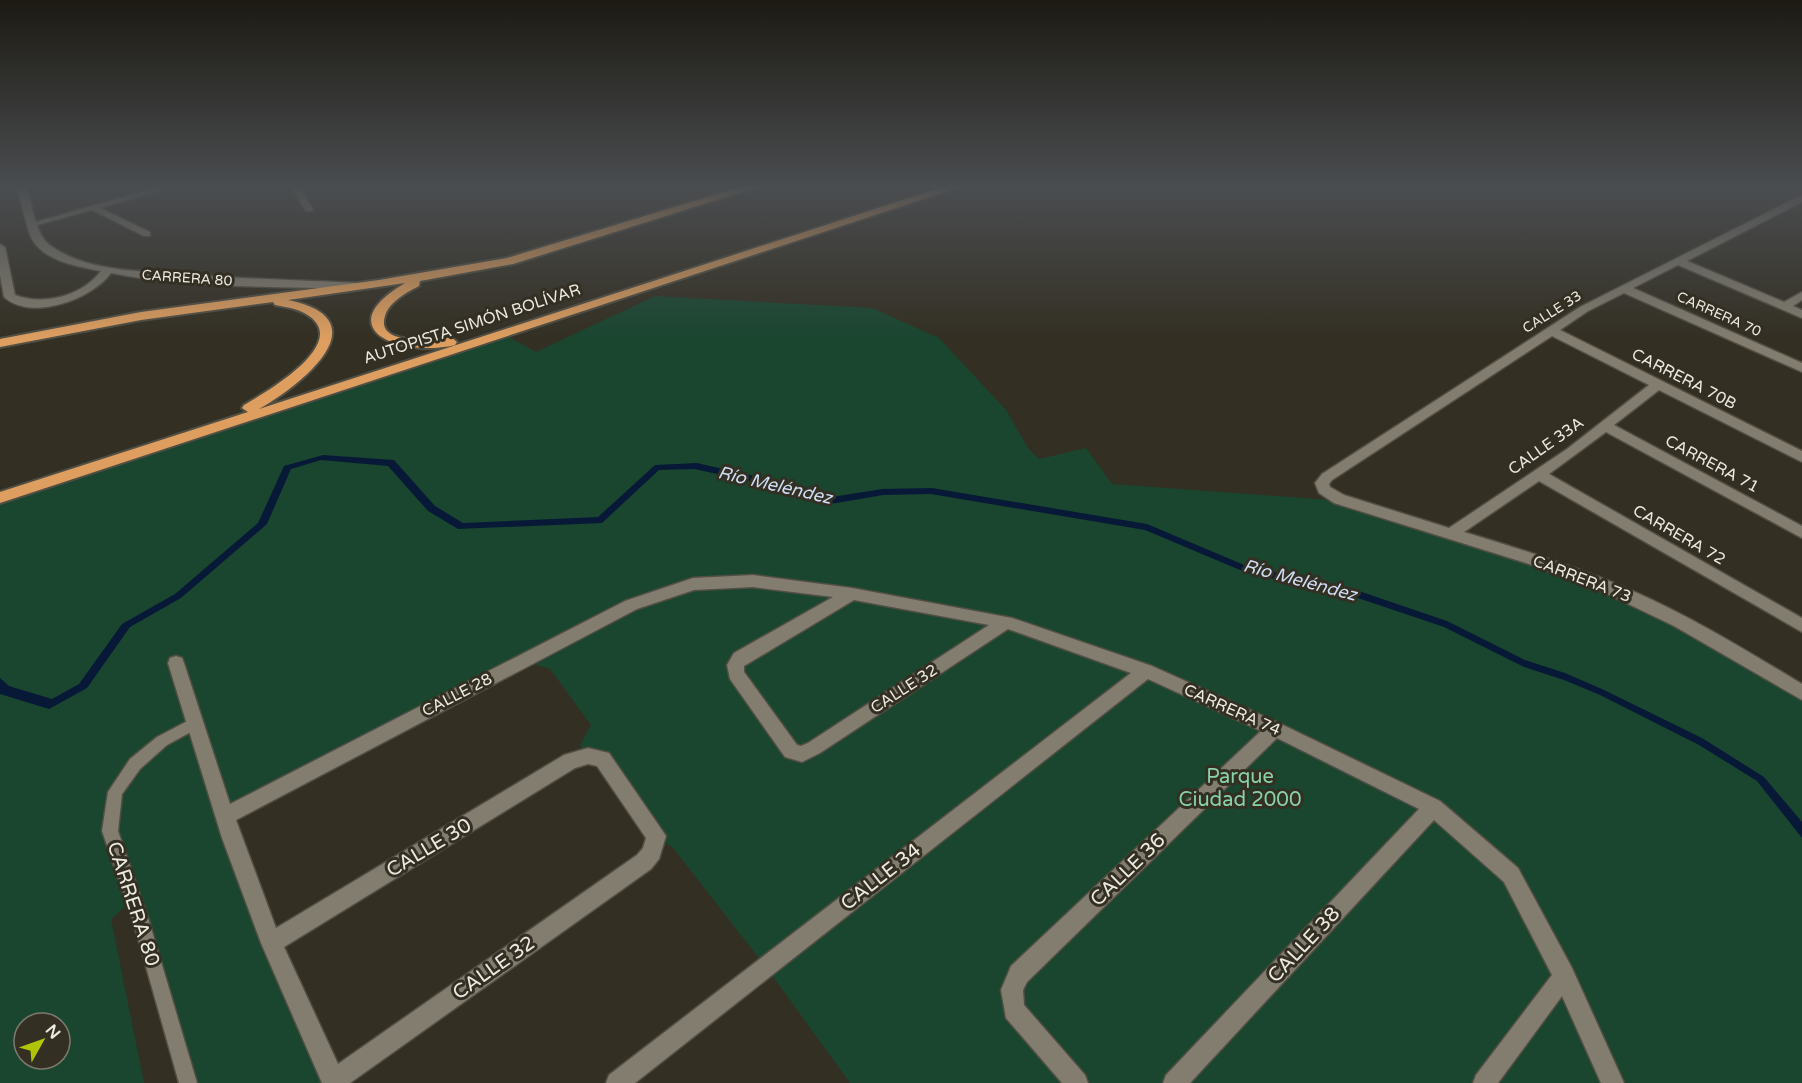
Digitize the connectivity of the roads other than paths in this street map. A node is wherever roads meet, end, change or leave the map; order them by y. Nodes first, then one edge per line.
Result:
1 (37, 238) edge
2 (581, 238) edge
3 (798, 238) edge
4 (1728, 238) edge
5 (0, 247) edge
6 (1678, 261) junction
7 (486, 266) junction
8 (108, 270) junction
9 (362, 286) junction
10 (1623, 288) junction
11 (1802, 295) edge
12 (10, 297) junction
13 (231, 303) junction
14 (1784, 306) junction
15 (0, 308) edge
16 (1802, 314) edge
17 (1550, 330) junction
18 (501, 333) junction
19 (0, 343) edge
20 (1802, 368) edge
21 (1658, 384) junction
22 (1605, 426) junction
23 (205, 430) junction
24 (1802, 457) edge
25 (1539, 475) junction
26 (0, 498) edge
27 (1345, 501) joint
28 (1452, 532) junction
29 (1802, 533) edge
30 (693, 584) joint
31 (852, 594) junction
32 (1006, 622) junction
33 (1802, 626) edge
34 (176, 663) dead end
35 (1146, 671) junction
36 (1802, 693) edge
37 (195, 723) junction
38 (1275, 729) junction
39 (1433, 807) junction
40 (225, 816) junction
41 (652, 853) joint
42 (272, 944) junction
43 (1564, 976) junction
44 (334, 1082) edge
45 (188, 1083) edge
46 (617, 1083) edge
47 (1077, 1083) edge
48 (1174, 1083) edge
49 (1484, 1083) edge
50 (1613, 1083) edge

1 - 8 street, CARRERA 80
2 - 7 highway
3 - 18 highway, AUTOPISTA SIMÓN BOLÍVAR
4 - 6 street, CALLE 33
5 - 12 street
6 - 10 street, CALLE 33
6 - 14 street
7 - 9 highway
7 - 18 highway
8 - 9 street, CARRERA 80
8 - 12 street
9 - 13 highway
10 - 17 street, CALLE 33
10 - 20 street, CARRERA 70
11 - 14 street
12 - 15 street
13 - 19 highway
13 - 23 highway
14 - 16 street
17 - 21 street, CARRERA 70B
17 - 27 street, CALLE 33
18 - 23 highway, AUTOPISTA SIMÓN BOLÍVAR
21 - 22 street, CALLE 33A
21 - 24 street, CARRERA 70B
22 - 25 street, CALLE 33A
22 - 29 street, CARRERA 71
23 - 26 highway, AUTOPISTA SIMÓN BOLÍVAR
25 - 28 street, CALLE 33A
25 - 33 street, CARRERA 72
27 - 28 street, CARRERA 73
28 - 36 street, CARRERA 73
30 - 31 street, CARRERA 74
30 - 40 street, CALLE 28
31 - 32 street, CARRERA 74
31 - 32 street, CALLE 32
32 - 35 street, CARRERA 74
34 - 37 street
35 - 38 street, CARRERA 74
35 - 46 street, CALLE 34
37 - 40 street
37 - 45 lane, CARRERA 80
38 - 39 street, CARRERA 74
38 - 47 street, CALLE 36
39 - 43 street, CARRERA 74
39 - 48 street, CALLE 38
40 - 42 street
41 - 42 street, CALLE 30
41 - 44 street, CALLE 32
42 - 44 street
43 - 49 street
43 - 50 street, CARRERA 74

